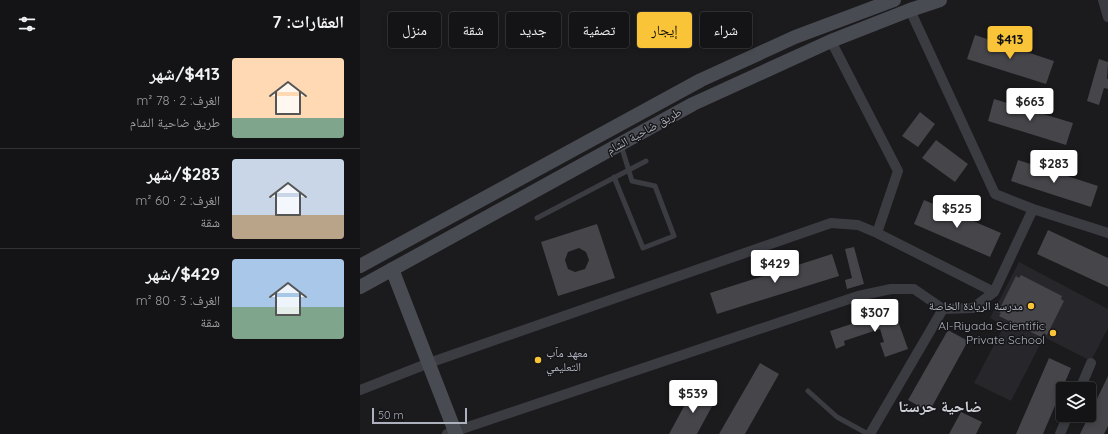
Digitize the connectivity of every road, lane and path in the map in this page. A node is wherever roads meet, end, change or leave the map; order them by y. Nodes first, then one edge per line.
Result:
1 (894, 0) edge
2 (940, 0) edge
3 (1103, 0) edge
4 (910, 10) junction
5 (1108, 17) edge
6 (831, 41) junction
7 (620, 144) junction
8 (646, 161) dead end
9 (628, 170) junction
10 (614, 177) junction
11 (1033, 209) junction
12 (537, 218) dead end
13 (877, 233) junction
14 (1108, 233) edge
15 (360, 266) edge
16 (392, 269) junction
17 (360, 287) edge
18 (994, 292) junction
19 (943, 309) junction
20 (1091, 363) dead end
21 (429, 364) junction
22 (1083, 382) edge
23 (360, 390) edge
24 (808, 391) dead end
25 (1065, 422) edge
26 (452, 433) edge
27 (869, 434) edge
28 (1060, 434) edge

1 - 15 main road, طريق ضاحية الشام
2 - 4 main road, طريق ضاحية الشام
3 - 5 street
4 - 6 main road, طريق ضاحية الشام
4 - 11 street
6 - 7 main road, طريق ضاحية الشام
6 - 13 street
7 - 9 lane
7 - 16 main road, طريق ضاحية الشام
8 - 9 lane
9 - 10 lane
9 - 10 lane
10 - 12 lane
11 - 14 street
11 - 18 street
13 - 18 street
13 - 21 street
16 - 17 main road, طريق ضاحية الشام
16 - 21 main road
18 - 19 street
19 - 26 street
19 - 27 street
20 - 22 street
21 - 23 street
21 - 26 main road
24 - 27 lane
25 - 28 street

